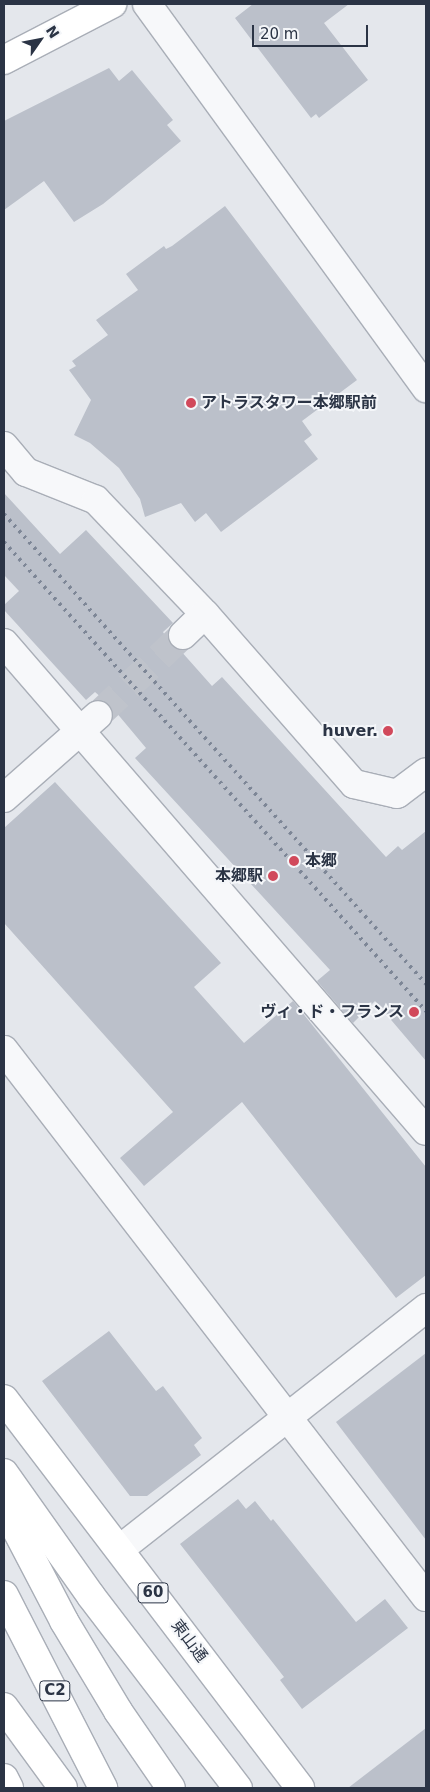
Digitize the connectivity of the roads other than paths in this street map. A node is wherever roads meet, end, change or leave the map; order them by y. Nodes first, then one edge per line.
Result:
1 (112, 4) edge
2 (147, 4) edge
3 (4, 60) edge
4 (426, 388) edge
5 (4, 446) edge
6 (205, 614) junction
7 (183, 635) tunnel mouth
8 (4, 643) edge
9 (89, 723) junction
10 (426, 772) edge
11 (4, 798) edge
12 (4, 1050) edge
13 (426, 1131) edge
14 (426, 1308) edge
15 (4, 1399) edge
16 (288, 1417) junction
17 (4, 1473) edge
18 (4, 1506) edge
19 (120, 1549) junction
20 (4, 1595) edge
21 (426, 1597) edge
22 (4, 1706) edge
23 (4, 1778) edge
24 (9, 1788) edge
25 (63, 1788) edge
26 (103, 1788) edge
27 (171, 1788) edge
28 (238, 1788) edge
29 (300, 1788) edge

1 - 3 main road
2 - 4 street
5 - 6 street
6 - 7 street
6 - 10 street
8 - 9 street
9 - 11 street
9 - 13 street
12 - 16 street
14 - 16 street
15 - 19 main road, 東山通 / 60
16 - 19 street
16 - 21 street
17 - 28 main road
18 - 27 main road
19 - 29 main road, 東山通 / 60
20 - 26 main road, C2
22 - 25 main road
23 - 24 main road

